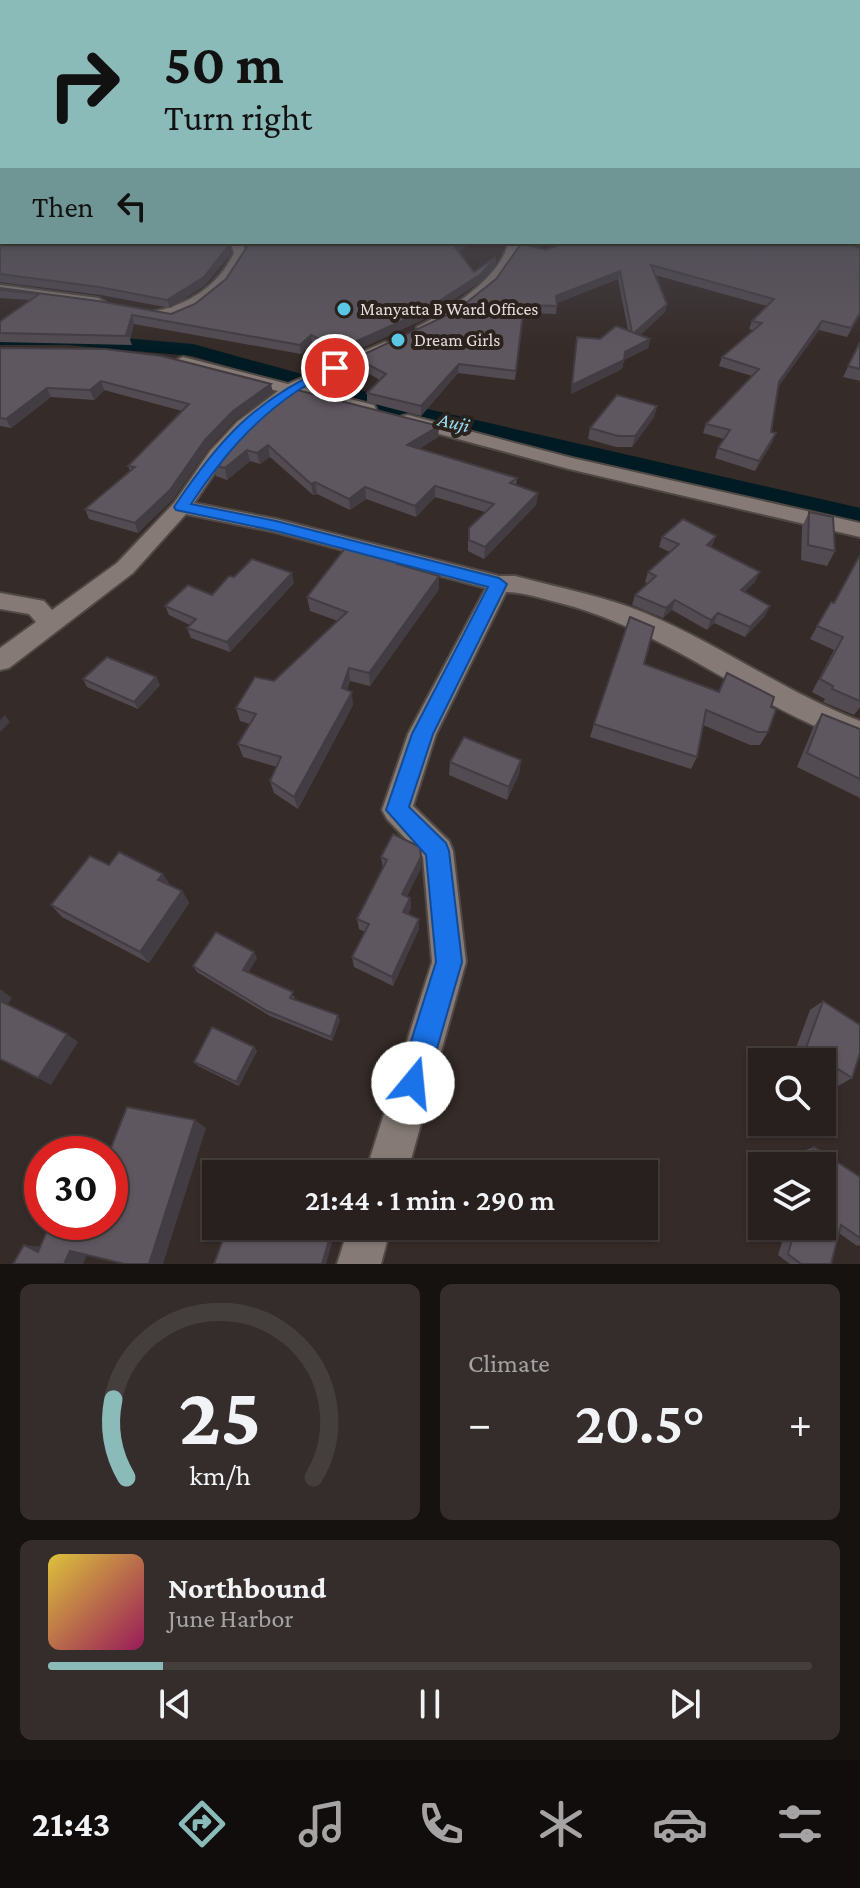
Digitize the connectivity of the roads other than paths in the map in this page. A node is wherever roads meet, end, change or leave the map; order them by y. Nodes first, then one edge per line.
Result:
1 (237, 244) edge
2 (516, 244) edge
3 (0, 289) edge
4 (114, 305) edge
5 (143, 311) edge
6 (166, 357) edge
7 (299, 385) junction
8 (181, 507) junction
9 (860, 530) edge
10 (499, 584) junction
11 (0, 601) edge
12 (50, 622) junction
13 (0, 661) edge
14 (860, 733) edge
15 (390, 1160) edge
16 (366, 1240) edge
17 (359, 1264) edge

1 - 5 street
2 - 7 street
3 - 4 street
6 - 7 street
7 - 8 street
7 - 9 street
8 - 10 street
8 - 12 street
10 - 14 street
10 - 15 street
11 - 12 street
12 - 13 street
16 - 17 street

